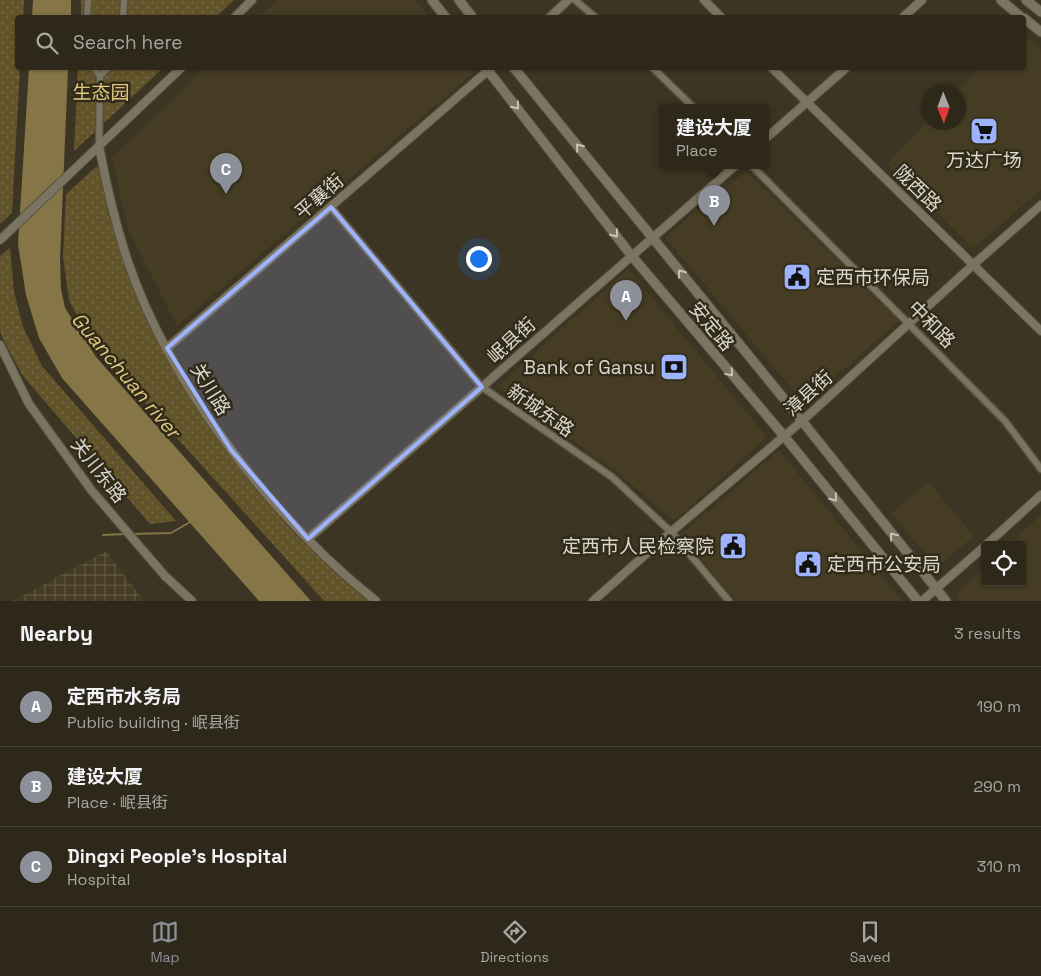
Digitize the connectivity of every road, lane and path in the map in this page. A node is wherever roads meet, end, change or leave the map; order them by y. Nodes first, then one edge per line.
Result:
1 (88, 0) edge
2 (124, 0) edge
3 (252, 0) edge
4 (432, 0) edge
5 (459, 0) edge
6 (568, 0) edge
7 (575, 0) edge
8 (704, 0) edge
9 (922, 0) edge
10 (1001, 0) edge
11 (1026, 0) edge
12 (1041, 12) edge
13 (87, 15) edge
14 (123, 15) edge
15 (237, 15) edge
16 (444, 15) edge
17 (471, 15) edge
18 (552, 15) edge
19 (592, 15) edge
20 (719, 15) edge
21 (905, 15) edge
22 (1019, 15) edge
23 (1026, 20) edge
24 (1041, 32) edge
25 (96, 70) edge
26 (106, 70) edge
27 (179, 70) edge
28 (486, 70) edge
29 (490, 70) edge
30 (516, 70) edge
31 (655, 70) edge
32 (774, 70) edge
33 (844, 70) edge
34 (100, 76) junction
35 (806, 102) junction
36 (690, 104) edge
37 (769, 135) edge
38 (99, 146) junction
39 (731, 169) edge
40 (755, 169) edge
41 (1041, 206) edge
42 (331, 207) junction
43 (652, 237) junction
44 (0, 240) edge
45 (631, 255) junction
46 (973, 264) junction
47 (909, 322) junction
48 (1041, 331) edge
49 (0, 345) edge
50 (167, 348) junction
51 (482, 387) junction
52 (802, 421) junction
53 (784, 436) junction
54 (1041, 469) edge
55 (1041, 495) edge
56 (671, 532) junction
57 (308, 539) junction
58 (989, 541) edge
59 (981, 549) edge
60 (936, 589) junction
61 (192, 601) edge
62 (376, 601) edge
63 (593, 601) edge
64 (729, 601) edge
65 (920, 601) edge
66 (946, 601) edge

1 - 13 street
2 - 14 street
3 - 15 street
4 - 16 main road
5 - 17 main road
6 - 18 street
7 - 19 street
8 - 20 street
9 - 21 street
10 - 22 main road
11 - 12 main road
23 - 24 main road
25 - 34 street
26 - 34 street
27 - 38 street
28 - 42 street, 平襄街
29 -> 45 main road, 安定路
43 -> 30 main road, 安定路
31 - 36 street
32 - 35 street, 陇西路
33 - 35 street
34 - 38 street
35 - 37 street
35 - 46 street, 陇西路
38 - 44 street
38 - 50 street, 关川路
39 - 43 street, 岷县街
40 - 47 street, 中和路
41 - 46 street, 漳县街
42 - 50 street, 平襄街
42 - 51 street, 新城东路
43 - 45 street, 岷县街
52 -> 43 main road, 安定路
45 - 51 street, 岷县街
45 -> 53 main road, 安定路
46 - 47 street, 漳县街
46 - 48 street, 陇西路
47 - 52 street, 漳县街
47 - 54 street, 中和路
49 - 61 street, 关川东路
50 - 57 street, 关川路
51 - 56 street, 新城东路
51 - 57 street, 岷县街
52 - 53 street, 漳县街
60 -> 52 main road, 安定路
53 - 56 street, 漳县街
53 -> 65 main road, 安定路
55 - 58 street
56 - 63 street, 漳县街
56 - 64 street, 新城东路
57 - 62 street, 关川路
59 - 60 street
60 - 65 street
60 - 66 main road, 安定路

